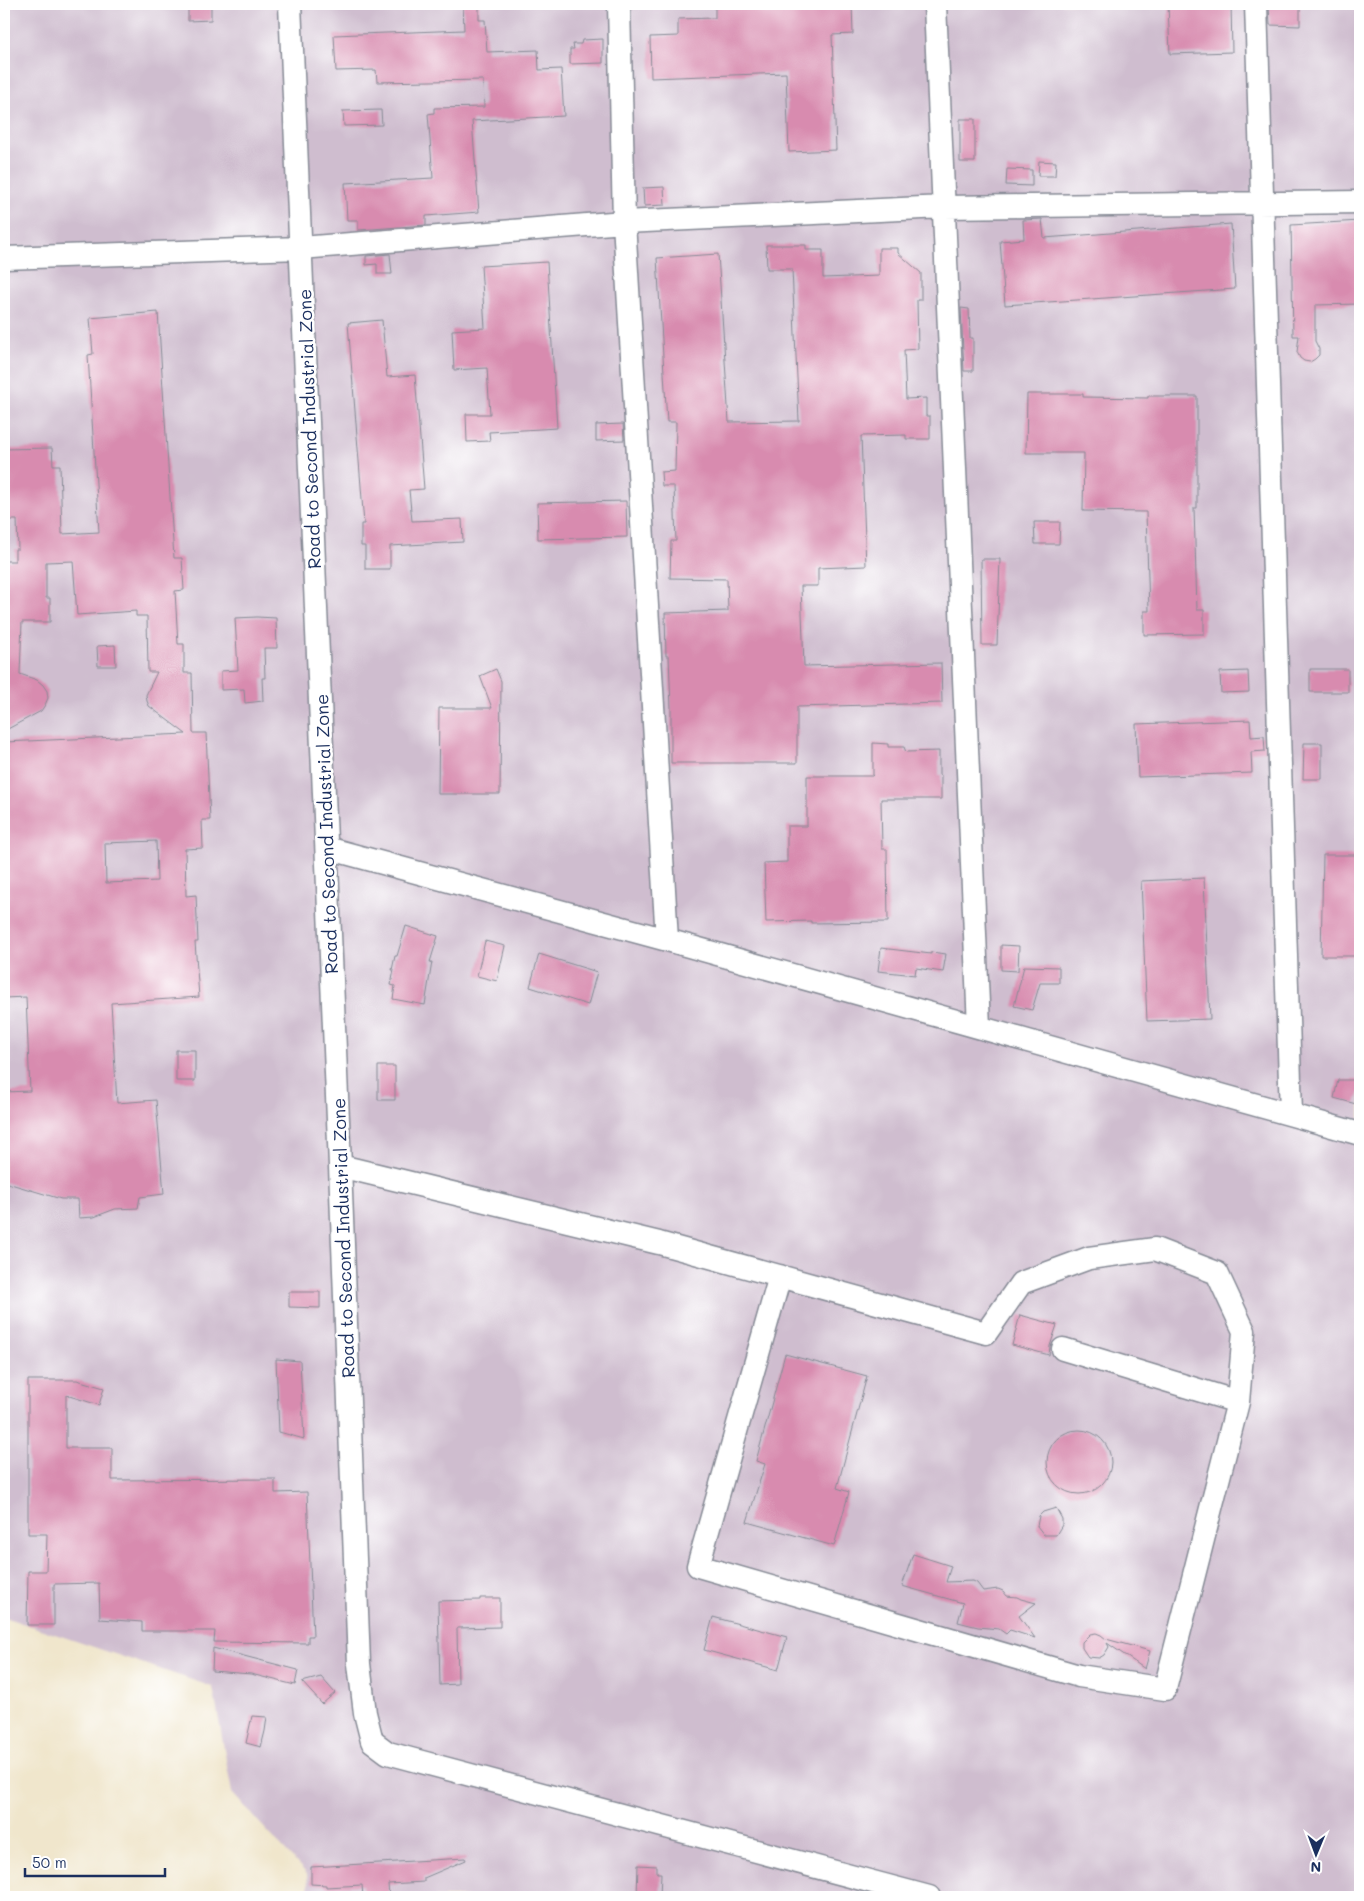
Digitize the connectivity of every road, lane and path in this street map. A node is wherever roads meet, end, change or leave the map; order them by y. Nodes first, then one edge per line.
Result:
1 (290, 4) edge
2 (619, 4) edge
3 (935, 4) edge
4 (1256, 4) edge
5 (1360, 202) edge
6 (1262, 203) junction
7 (944, 207) junction
8 (624, 222) junction
9 (301, 248) junction
10 (4, 258) edge
11 (327, 848) junction
12 (667, 940) junction
13 (979, 1027) junction
14 (1291, 1114) junction
15 (1360, 1134) edge
16 (340, 1166) junction
17 (780, 1276) junction
18 (1063, 1349) dead end
19 (1238, 1402) junction
20 (929, 1897) edge

1 - 9 street, Road to Second Industrial Zone
2 - 8 street
3 - 7 street
4 - 6 street
5 - 6 street
6 - 7 street
6 - 14 street
7 - 8 street
7 - 13 street
8 - 9 street
8 - 12 street
9 - 10 street
9 - 11 street, Road to Second Industrial Zone
11 - 12 street
11 - 16 street, Road to Second Industrial Zone
12 - 13 street
13 - 14 street
14 - 15 street
16 - 17 street
16 - 20 street, Road to Second Industrial Zone
17 - 19 street
17 - 19 street
18 - 19 street

